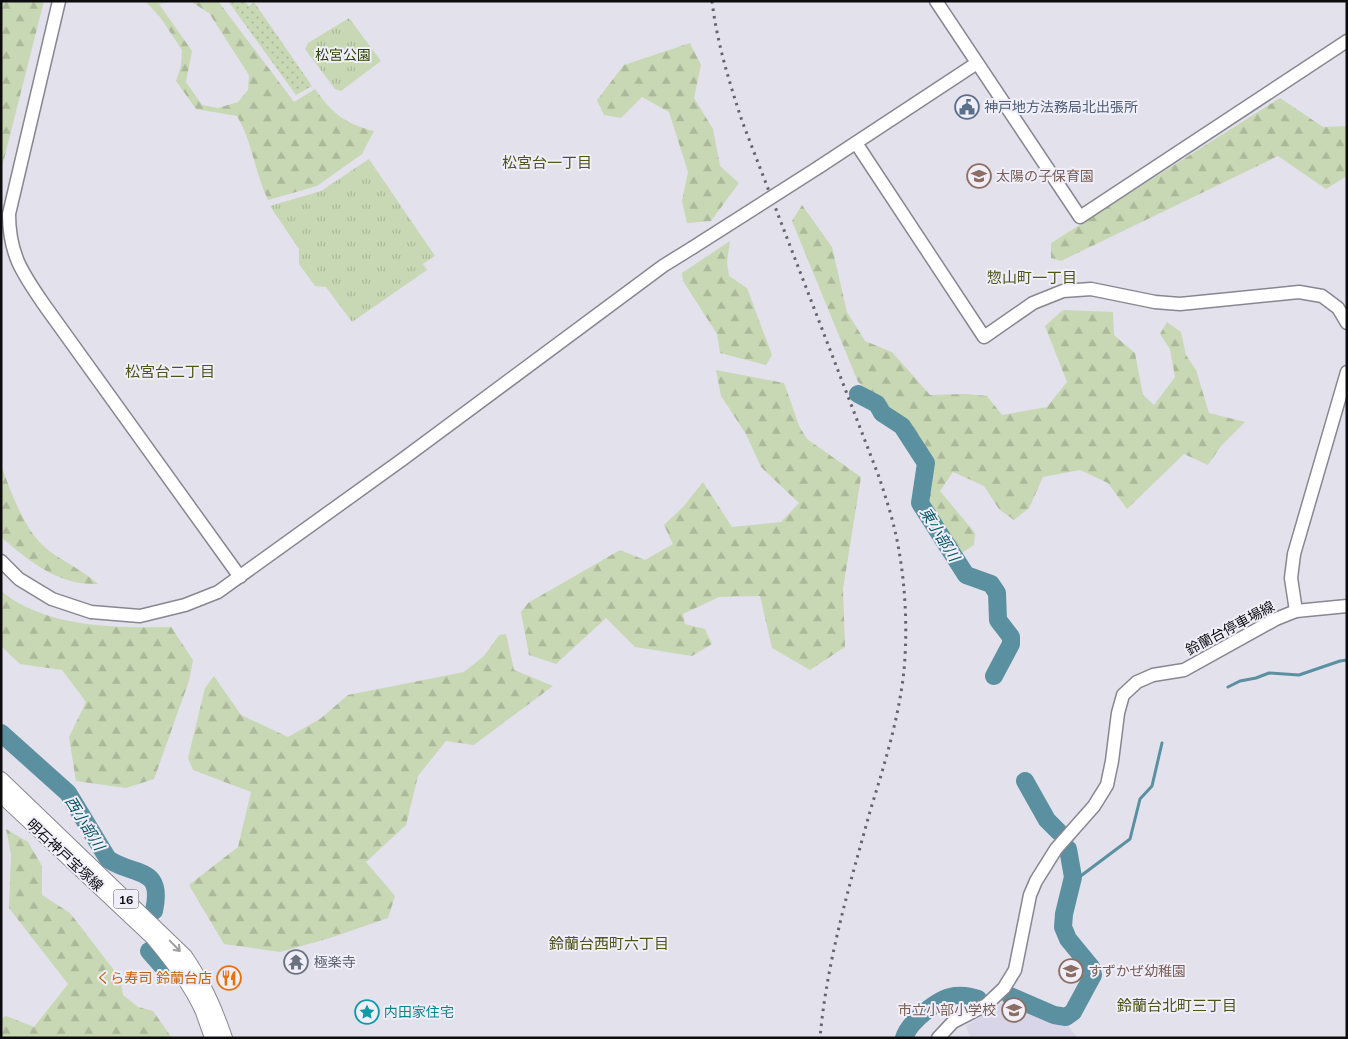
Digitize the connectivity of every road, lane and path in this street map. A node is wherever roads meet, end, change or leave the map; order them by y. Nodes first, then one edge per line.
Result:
1 (59, 1) edge
2 (936, 1) edge
3 (1347, 41) edge
4 (977, 63) junction
5 (856, 143) junction
6 (1347, 323) edge
7 (1347, 372) edge
8 (1, 561) edge
9 (240, 577) junction
10 (1347, 606) edge
11 (1296, 611) junction
12 (1, 778) edge
13 (1, 795) edge
14 (212, 1038) edge
15 (224, 1038) edge
16 (938, 1038) edge

1 - 9 street
2 - 4 street
3 - 4 street
4 - 5 street
5 - 6 street
5 - 9 street, bridge
7 - 11 street
8 - 9 street
10 - 11 street, 鈴蘭台停車場線
11 - 16 street, 鈴蘭台停車場線
12 -> 15 main road, 明石神戸宝塚線 / 16
13 - 14 main road, 明石神戸宝塚線 / 16

